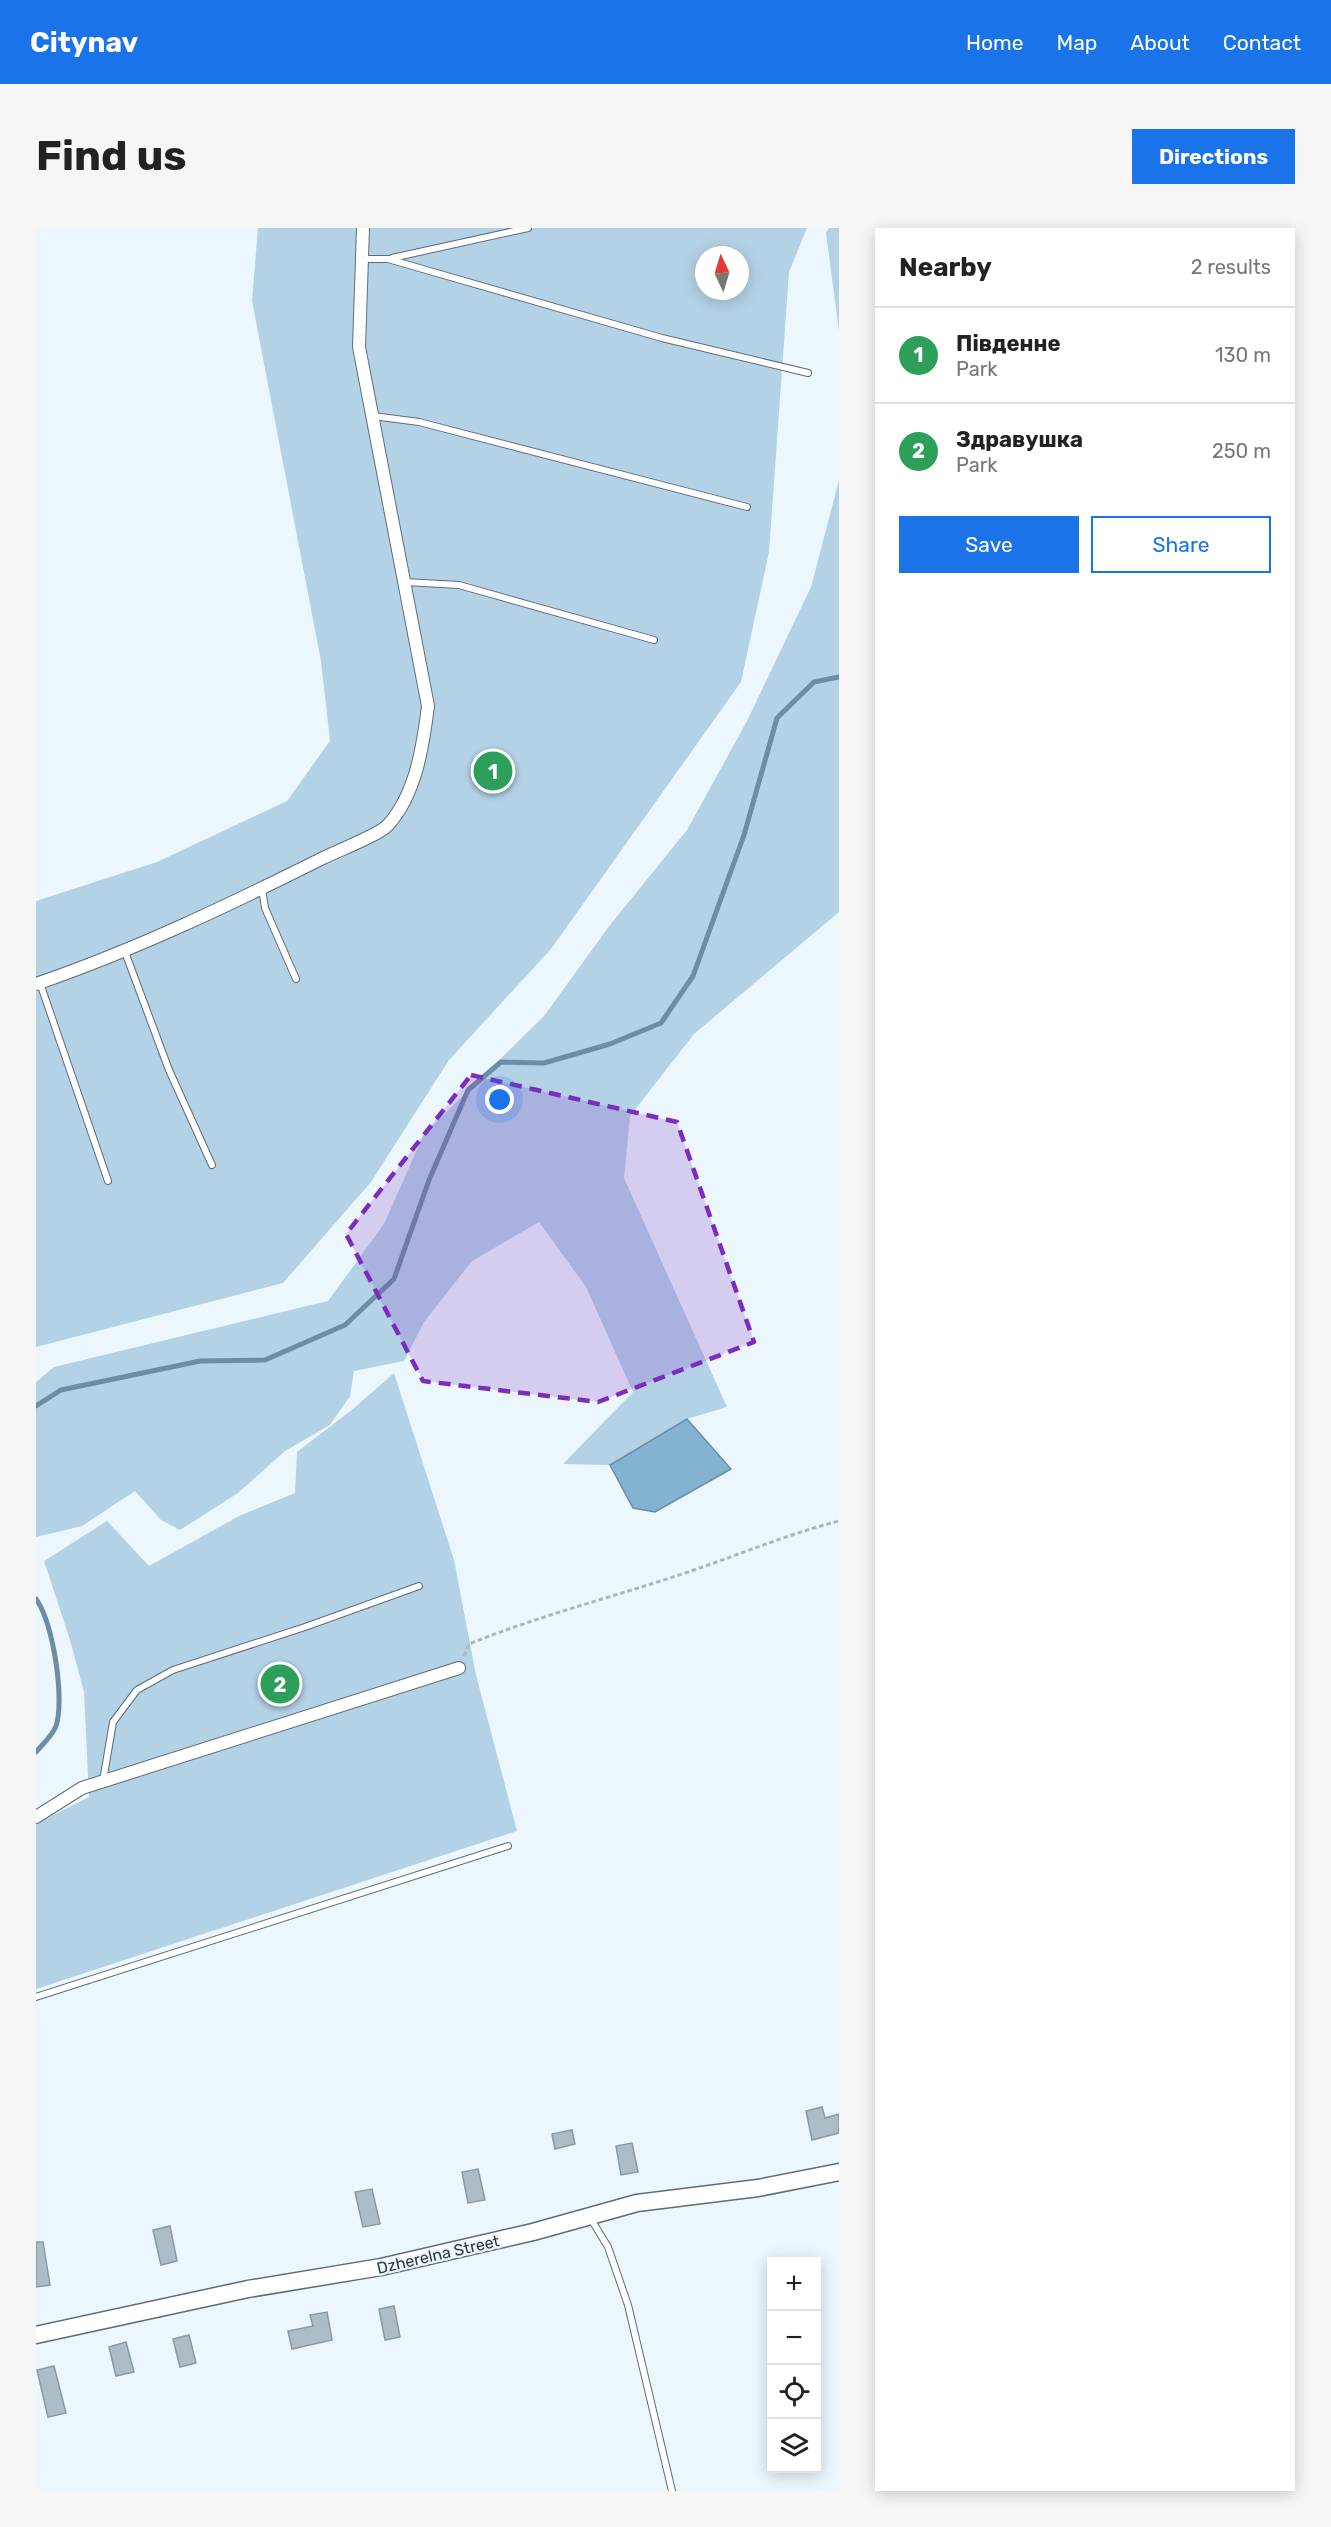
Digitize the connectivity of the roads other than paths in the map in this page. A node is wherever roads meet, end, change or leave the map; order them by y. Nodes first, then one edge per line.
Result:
1 (363, 228) edge
2 (528, 228) edge
3 (362, 259) junction
4 (388, 259) junction
5 (808, 373) dead end
6 (372, 416) junction
7 (747, 507) dead end
8 (404, 582) junction
9 (654, 640) dead end
10 (262, 889) junction
11 (125, 952) junction
12 (296, 979) dead end
13 (38, 984) edge
14 (212, 1165) dead end
15 (108, 1181) dead end
16 (419, 1586) dead end
17 (459, 1668) road end
18 (103, 1782) junction
19 (36, 1817) edge
20 (508, 1846) dead end
21 (36, 1997) edge
22 (839, 2172) edge
23 (589, 2216) junction
24 (36, 2335) edge
25 (672, 2491) edge

1 - 3 street
2 - 4 lane
3 - 4 lane
3 - 6 street
4 - 5 lane
6 - 7 lane
6 - 8 street
8 - 9 lane
8 - 10 street
10 - 11 street
10 - 12 lane
11 - 13 street
11 - 14 lane
13 - 15 lane
16 - 18 lane
17 - 18 street
18 - 19 street
20 - 21 lane
22 - 23 street, Dzherelna Street
23 - 24 street, Dzherelna Street
23 - 25 lane

